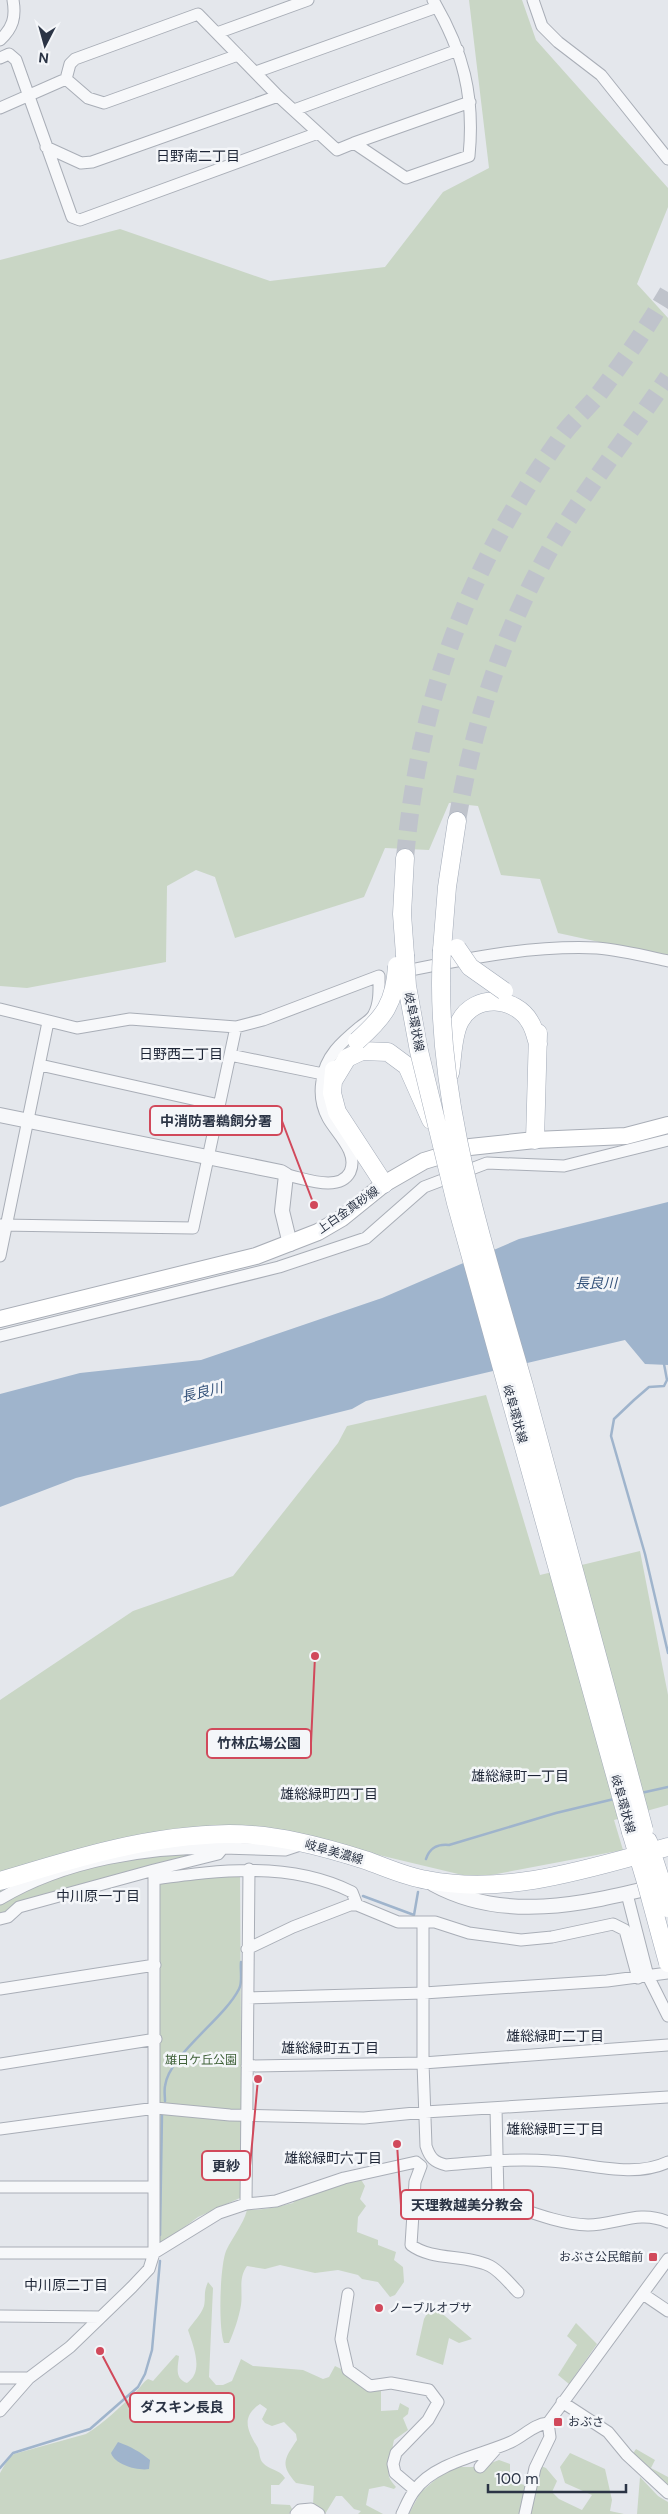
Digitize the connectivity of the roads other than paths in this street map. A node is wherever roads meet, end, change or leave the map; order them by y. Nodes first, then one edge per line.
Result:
1 (13, 0) edge
2 (308, 0) edge
3 (533, 0) edge
4 (435, 3) edge
5 (217, 33) junction
6 (0, 40) edge
7 (458, 50) junction
8 (238, 54) junction
9 (0, 58) edge
10 (256, 72) junction
11 (66, 79) junction
12 (30, 95) junction
13 (278, 96) junction
14 (470, 102) junction
15 (0, 108) edge
16 (294, 110) junction
17 (318, 133) junction
18 (354, 143) junction
19 (46, 147) junction
20 (668, 159) edge
21 (455, 830) tunnel mouth
22 (405, 858) tunnel mouth
23 (450, 949) junction
24 (401, 956) junction
25 (668, 961) edge
26 (379, 976) junction
27 (504, 997) junction
28 (0, 1009) edge
29 (48, 1022) junction
30 (236, 1027) junction
31 (359, 1046) junction
32 (230, 1055) junction
33 (40, 1065) junction
34 (328, 1078) junction
35 (449, 1084) junction
36 (220, 1105) junction
37 (0, 1115) edge
38 (27, 1121) junction
39 (668, 1125) edge
40 (535, 1140) junction
41 (668, 1140) edge
42 (442, 1146) junction
43 (208, 1158) junction
44 (286, 1175) junction
45 (384, 1184) junction
46 (3, 1226) edge
47 (290, 1244) junction
48 (0, 1256) edge
49 (0, 1319) edge
50 (0, 1336) edge
51 (637, 1831) junction
52 (306, 1844) junction
53 (223, 1848) junction
54 (652, 1852) edge
55 (249, 1869) junction
56 (155, 1874) junction
57 (426, 1880) junction
58 (0, 1881) edge
59 (658, 1881) edge
60 (627, 1894) junction
61 (0, 1899) edge
62 (358, 1905) junction
63 (668, 1908) edge
64 (0, 1919) edge
65 (423, 1923) junction
66 (247, 1949) junction
67 (668, 1963) edge
68 (155, 1965) junction
69 (668, 1973) edge
70 (643, 1977) junction
71 (0, 1988) edge
72 (424, 1993) junction
73 (248, 1998) junction
74 (668, 2016) edge
75 (156, 2038) junction
76 (668, 2045) edge
77 (423, 2062) junction
78 (0, 2064) edge
79 (247, 2066) junction
80 (668, 2097) edge
81 (156, 2108) junction
82 (496, 2108) junction
83 (425, 2112) junction
84 (246, 2116) junction
85 (0, 2129) edge
86 (497, 2161) junction
87 (668, 2162) edge
88 (0, 2187) edge
89 (154, 2187) junction
90 (246, 2204) junction
91 (668, 2222) edge
92 (0, 2253) edge
93 (154, 2253) junction
94 (668, 2259) edge
95 (518, 2292) dead end
96 (348, 2294) dead end
97 (643, 2294) junction
98 (668, 2311) edge
99 (0, 2316) edge
100 (101, 2317) junction
101 (0, 2378) edge
102 (29, 2378) junction
103 (562, 2402) junction
104 (0, 2412) edge
105 (548, 2423) junction
106 (496, 2448) junction
107 (480, 2467) dead end
108 (415, 2490) junction
109 (668, 2493) edge
110 (296, 2514) edge
111 (319, 2514) edge
112 (402, 2514) edge
113 (525, 2514) edge

1 - 6 street
2 - 5 street
3 - 20 street
4 - 7 street
4 - 10 street
5 - 8 street
5 - 11 street
7 - 14 street
7 - 16 street
8 - 10 street
8 - 11 street
9 - 12 street
10 - 13 street
11 - 12 street
12 - 15 street
12 - 19 street
13 - 16 street
13 - 19 street
14 - 18 street
14 - 18 street
16 - 17 street
17 - 18 street
17 - 19 street
21 - 23 main road, 岐阜環状線
22 - 24 main road, 岐阜環状線
23 - 27 main road, bridge
23 - 35 main road, 岐阜環状線, bridge
24 - 31 main road, bridge
24 - 42 main road, 岐阜環状線, bridge
25 - 26 street
26 - 30 street
26 - 34 street
27 - 35 main road, bridge
27 - 40 main road
28 - 29 street
29 - 30 street
29 - 33 street
30 - 32 street
31 - 34 main road
31 - 42 main road, bridge
32 - 34 street
32 - 36 street
33 - 36 street
33 - 38 street
34 - 44 street
34 - 45 main road
35 - 51 main road, 岐阜環状線, bridge
36 - 43 street
37 - 38 street
38 - 43 street
38 - 46 street
39 - 40 main road, 上白金真砂線
40 - 45 main road, 上白金真砂線
41 - 50 street
42 - 51 main road, 岐阜環状線, bridge
43 - 44 street
43 - 46 street
44 - 47 street
45 - 47 main road, 上白金真砂線
46 - 48 street
47 - 49 main road, 上白金真砂線
51 - 54 main road, 岐阜環状線
52 - 53 street
52 - 57 main road, 岐阜美濃線
52 - 58 main road, 岐阜美濃線
53 - 56 street
53 - 61 street
54 - 57 main road, 岐阜美濃線
54 - 59 main road, 岐阜環状線
55 - 56 street
55 - 62 street
55 - 66 street
56 - 64 street
56 - 68 street
57 - 60 street
59 - 60 street
59 - 63 main road, 岐阜環状線, bridge
59 - 67 main road, 岐阜環状線, bridge
60 - 70 street
62 - 65 street
62 - 66 street
65 - 70 street
65 - 72 street
66 - 73 street
68 - 71 street
68 - 75 street
69 - 70 street
70 - 72 street
70 - 74 street
72 - 73 street
72 - 77 street
73 - 79 street
75 - 78 street
75 - 81 street
76 - 77 street
77 - 79 street
77 - 83 street
79 - 84 street
80 - 82 street
81 - 84 street
81 - 85 street
81 - 89 street
82 - 83 street
82 - 86 street
83 - 84 street
83 - 86 street
84 - 90 street
86 - 87 street
86 - 91 street
88 - 89 street
89 - 93 street
90 - 93 street
90 - 95 street
92 - 93 street
93 - 100 street
94 - 97 street
96 - 108 street
97 - 98 street
97 - 103 street
99 - 100 street
100 - 102 street
101 - 102 street
102 - 104 street
103 - 105 street
103 - 109 street
105 - 106 street
105 - 113 street
106 - 107 street
106 - 108 street
108 - 112 street
110 - 111 street

